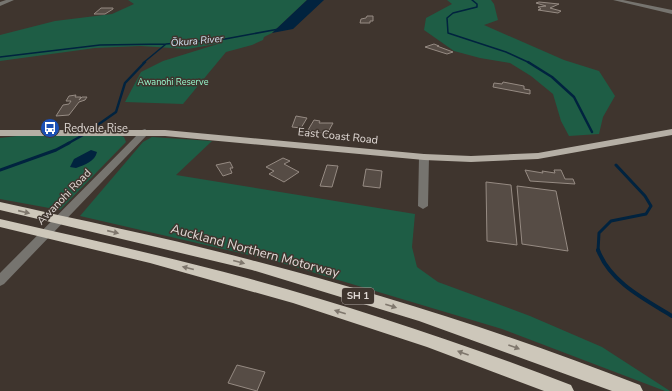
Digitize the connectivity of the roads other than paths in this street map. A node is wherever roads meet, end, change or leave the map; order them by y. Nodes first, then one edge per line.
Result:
1 (11, 0) edge
2 (616, 0) edge
3 (0, 4) edge
4 (672, 12) edge
5 (145, 132) junction
6 (672, 132) edge
7 (0, 133) edge
8 (424, 157) junction
9 (0, 206) edge
10 (423, 206) dead end
11 (0, 223) edge
12 (0, 281) edge
13 (565, 391) edge
14 (634, 391) edge

1 - 3 street
2 - 4 street
5 - 7 main road, East Coast Road
5 - 8 main road, East Coast Road
5 - 12 street, Awanohi Road
6 - 8 main road, East Coast Road
8 - 10 street
9 -> 14 highway, Auckland Northern Motorway / SH 1
13 -> 11 highway, SH 1

